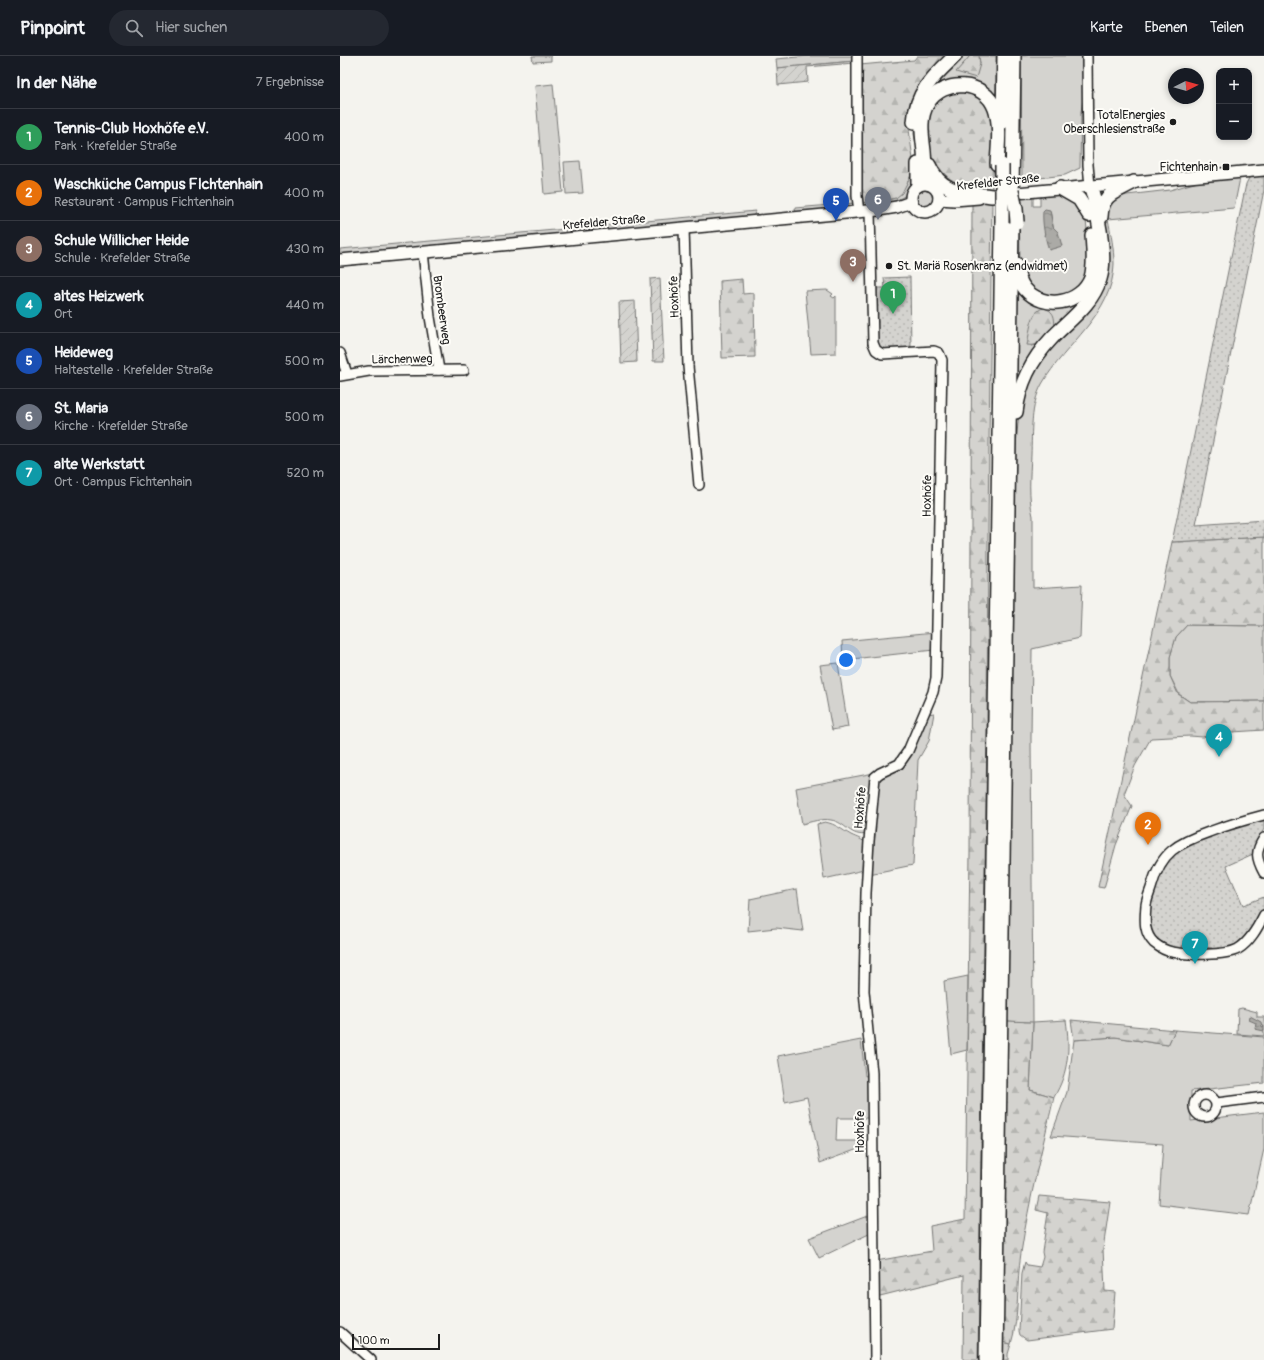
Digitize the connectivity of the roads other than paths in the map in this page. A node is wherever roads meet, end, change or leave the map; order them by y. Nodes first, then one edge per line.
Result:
1 (857, 56) edge
2 (955, 56) edge
3 (1004, 56) edge
4 (1014, 56) edge
5 (1087, 56) edge
6 (923, 142) junction
7 (1004, 165) junction
8 (1264, 170) edge
9 (1134, 182) junction
10 (924, 185) junction
11 (1090, 186) junction
12 (1060, 188) junction
13 (992, 196) junction
14 (939, 199) junction
15 (911, 202) junction
16 (864, 211) junction
17 (1089, 215) junction
18 (1007, 222) junction
19 (684, 228) junction
20 (1100, 235) junction
21 (423, 252) junction
22 (340, 260) edge
23 (340, 353) edge
24 (439, 370) junction
25 (464, 370) dead end
26 (344, 375) edge
27 (1009, 462) junction
28 (699, 486) dead end
29 (1264, 815) edge
30 (1264, 838) edge
31 (1264, 873) edge
32 (1264, 915) edge
33 (1264, 1097) edge
34 (1217, 1103) dead end
35 (340, 1332) edge
36 (371, 1360) edge
37 (875, 1360) edge
38 (986, 1360) edge
39 (996, 1360) edge

1 - 16 street
2 - 10 highway
3 - 7 highway
4 - 7 highway
5 - 11 street
6 - 7 highway
6 - 10 highway
6 - 13 highway
7 - 18 highway, bridge
7 - 18 highway, bridge
8 - 9 main road, Krefelder Straße
9 - 11 main road, Krefelder Straße
9 - 20 highway
10 - 14 main road
10 - 15 main road
11 - 12 main road, Krefelder Straße
11 - 17 highway
11 - 20 highway
12 - 13 main road, Krefelder Straße
12 - 17 highway
13 - 14 main road, Krefelder Straße
14 - 15 main road
15 - 16 main road, Krefelder Straße
16 - 19 main road, Krefelder Straße
16 - 37 street, Hoxhöfe
17 - 18 highway
18 - 27 highway
18 - 38 highway
19 - 21 main road, Krefelder Straße
19 - 28 street, Hoxhöfe
20 - 27 highway
21 - 22 main road, Krefelder Straße
21 - 24 street, Brombeerweg
23 - 26 street
24 - 25 street, Lärchenweg
24 - 26 street, Lärchenweg
27 - 39 highway
29 - 32 street
30 - 31 street
33 - 34 street
35 - 36 street

